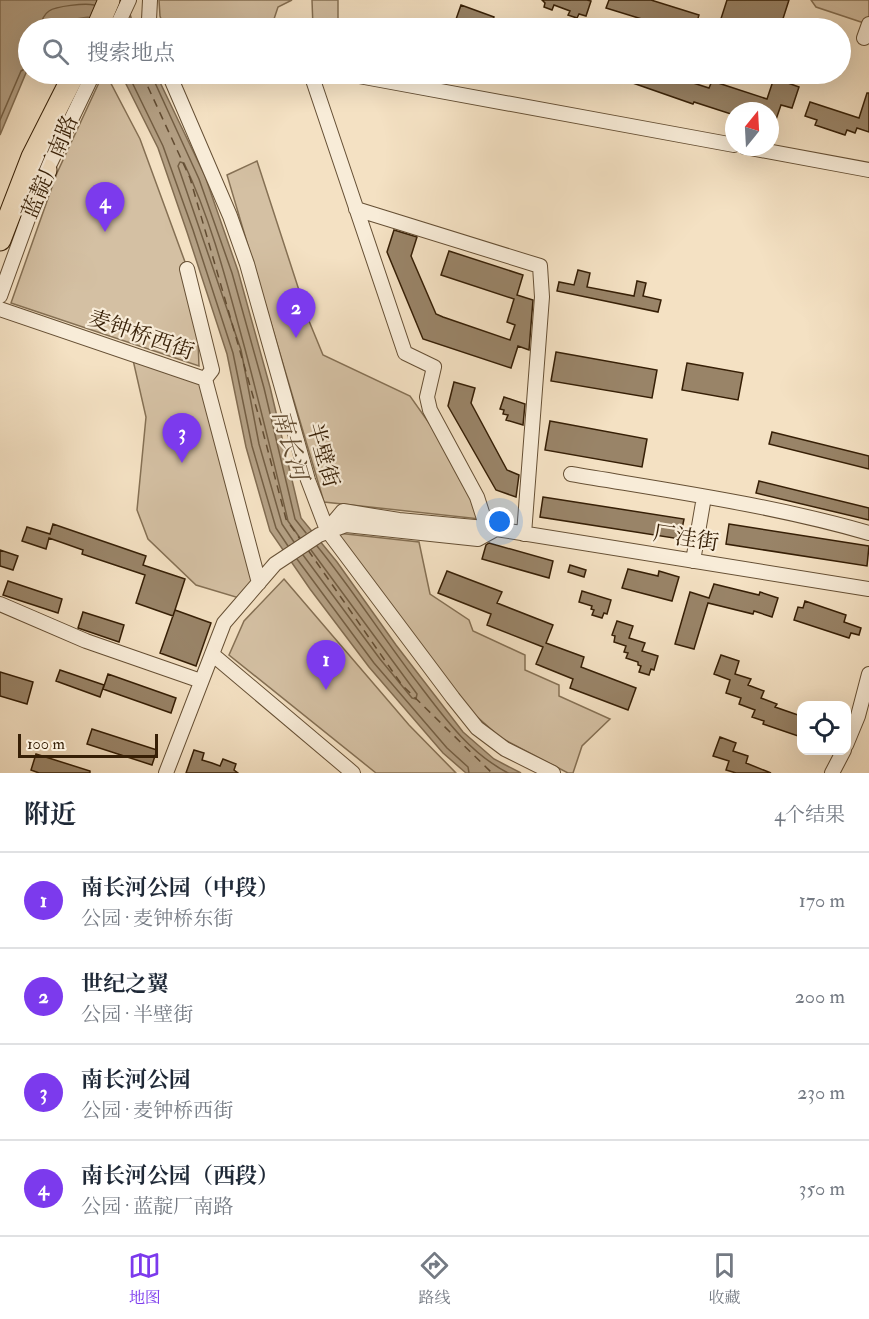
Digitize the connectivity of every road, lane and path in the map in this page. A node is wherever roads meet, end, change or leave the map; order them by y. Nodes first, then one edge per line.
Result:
1 (109, 0) edge
2 (129, 0) edge
3 (150, 0) edge
4 (101, 18) edge
5 (121, 18) edge
6 (149, 18) edge
7 (869, 24) edge
8 (864, 38) dead end
9 (69, 84) edge
10 (88, 84) edge
11 (173, 84) edge
12 (314, 84) edge
13 (402, 84) edge
14 (725, 143) edge
15 (779, 153) edge
16 (46, 170) junction
17 (869, 170) edge
18 (356, 209) junction
19 (1, 238) edge
20 (187, 269) dead end
21 (0, 296) edge
22 (0, 309) edge
23 (206, 379) junction
24 (571, 474) dead end
25 (704, 497) junction
26 (491, 529) junction
27 (323, 533) junction
28 (869, 533) edge
29 (524, 534) junction
30 (693, 561) junction
31 (258, 583) junction
32 (869, 589) edge
33 (0, 604) edge
34 (212, 654) junction
35 (869, 675) edge
36 (201, 681) junction
37 (851, 733) edge
38 (841, 755) edge
39 (166, 773) edge
40 (353, 773) edge
41 (553, 773) edge
42 (832, 773) edge

1 - 4 highway
2 - 5 street
3 - 6 street
7 - 8 street
9 - 19 highway, 蓝靛厂南路
10 - 16 street, 蓝靛厂南路
11 - 27 street, 半壁街
12 - 18 street
13 - 14 street
15 - 17 street
16 - 19 highway
16 - 21 street, 蓝靛厂南路
18 - 26 street
18 - 29 street
20 - 23 street
22 - 23 street, 麦钟桥西街
23 - 31 street, 麦钟桥西街
24 - 25 street
25 - 28 street
25 - 30 street
26 - 27 street, 厂洼街
26 - 29 street, 厂洼街
27 - 31 street
27 - 41 street, 半壁街
29 - 30 street, 厂洼街
30 - 32 street, 厂洼街
31 - 34 street
33 - 36 street
34 - 36 street
34 - 40 street
35 - 37 street
36 - 39 street
38 - 42 street

